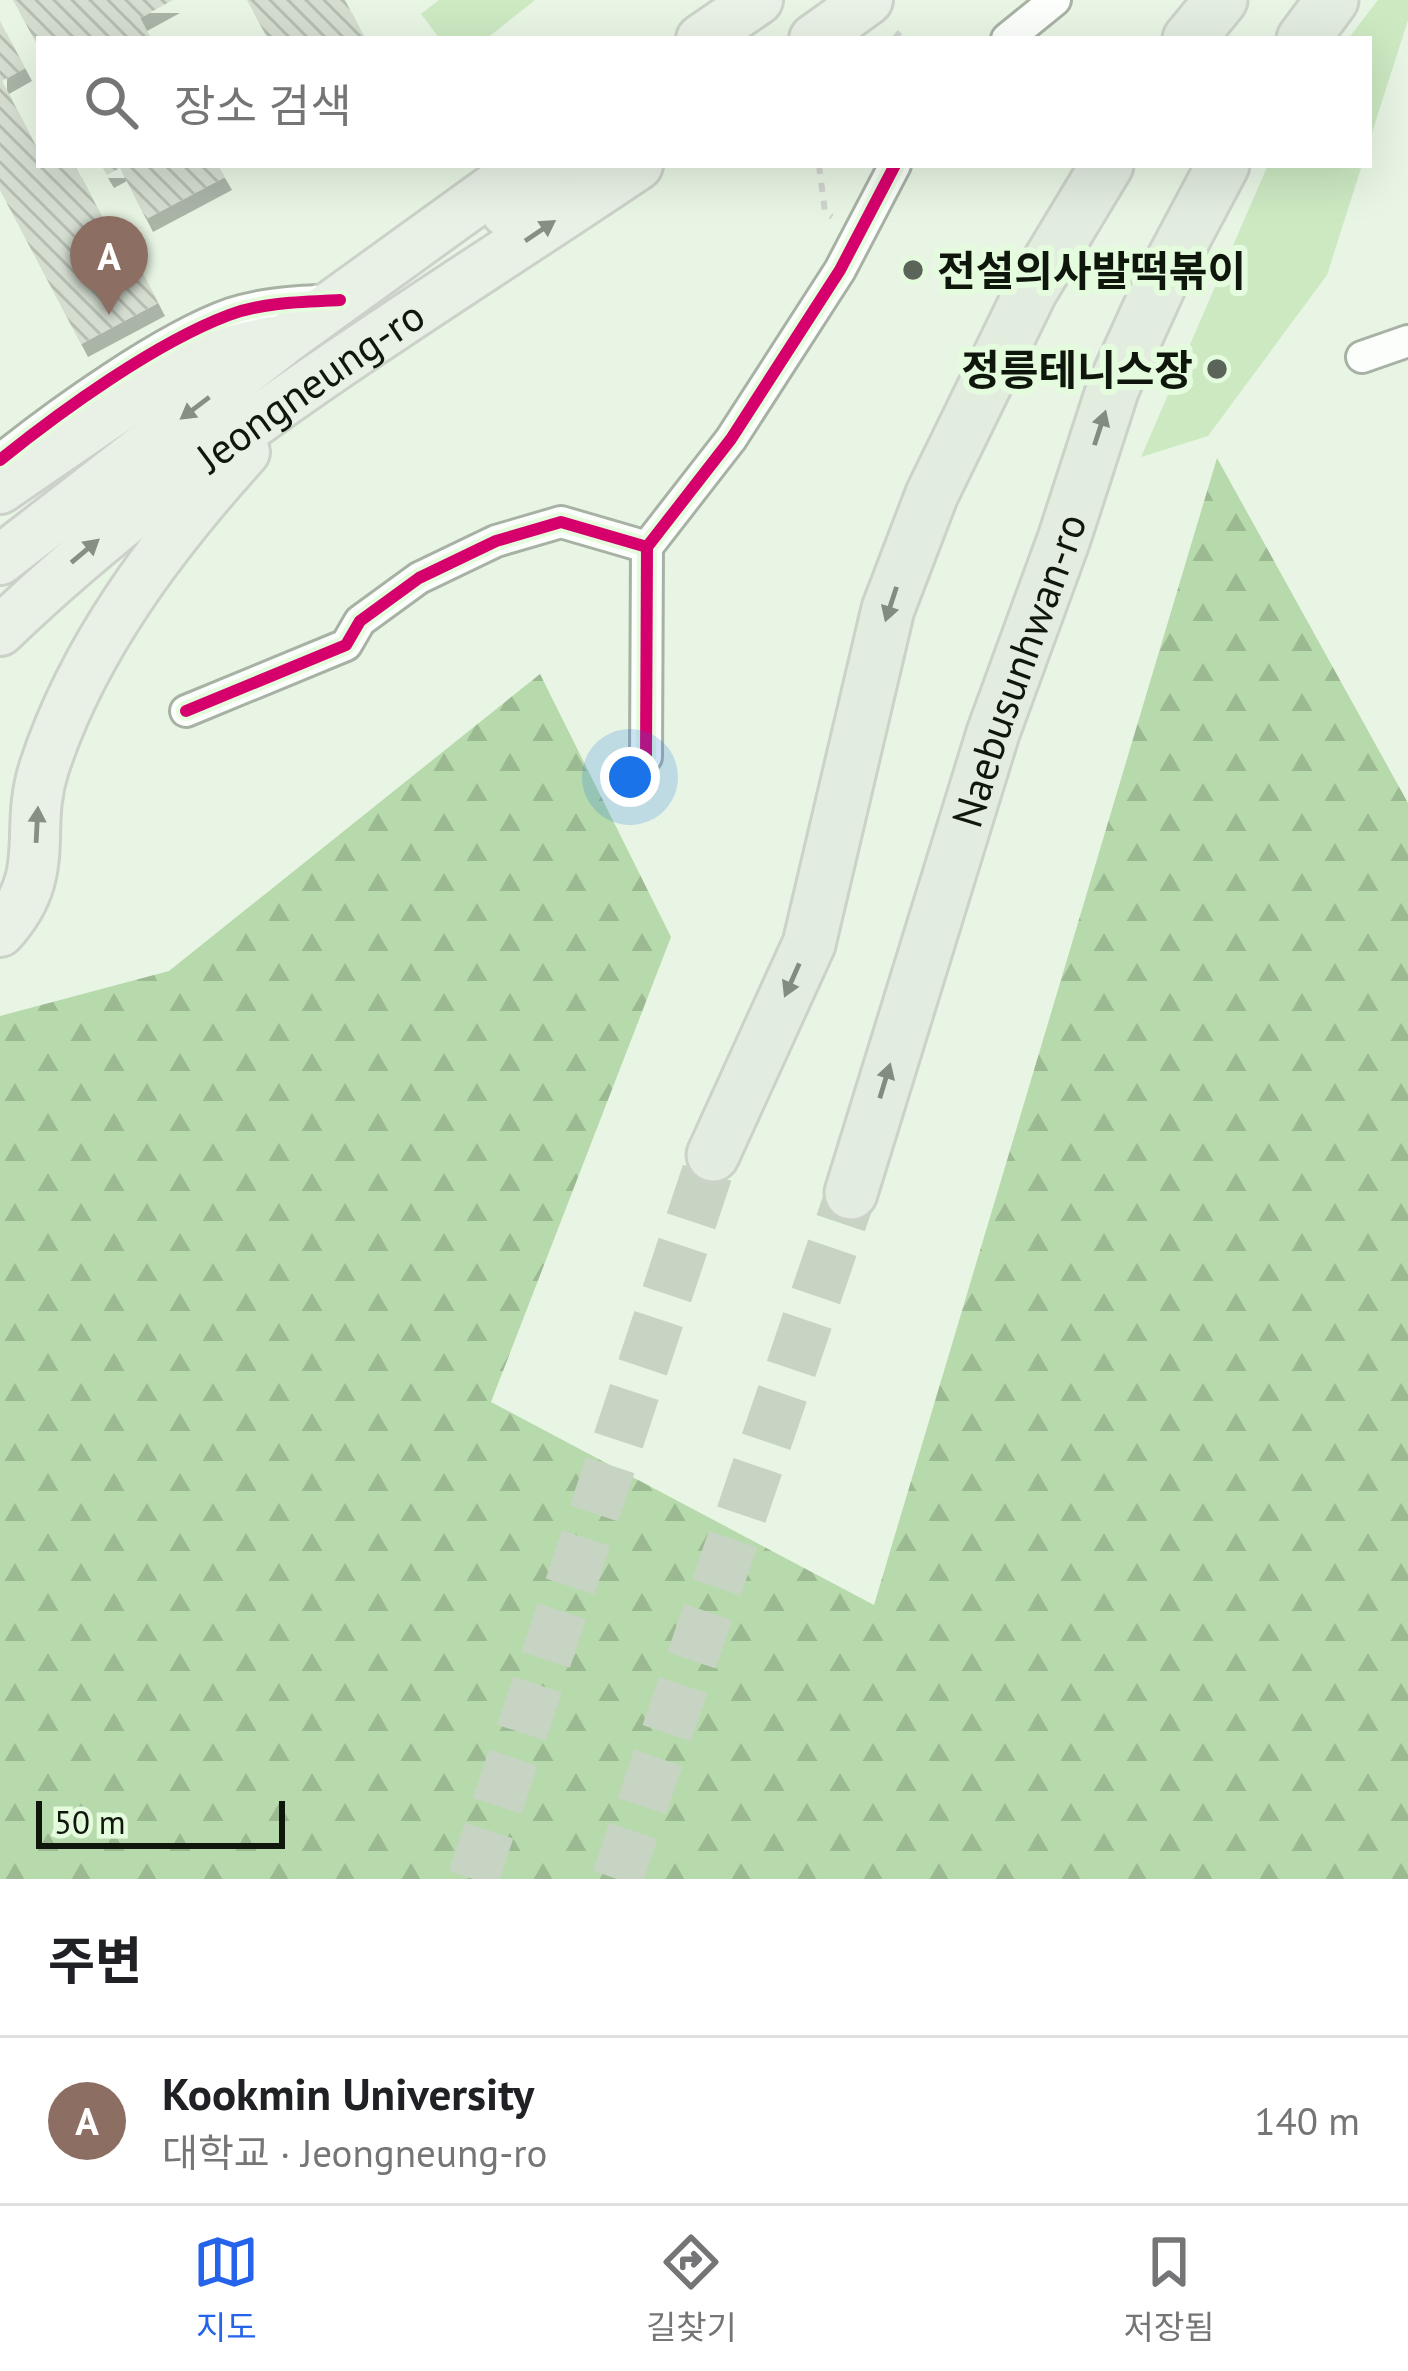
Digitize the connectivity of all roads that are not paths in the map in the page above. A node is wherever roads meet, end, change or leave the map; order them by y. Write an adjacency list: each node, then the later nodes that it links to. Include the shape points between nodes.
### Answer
1 (758, 0): 6 (main road)
2 (868, 0): 7 (main road)
3 (1055, 0): 8 (street)
4 (1221, 0): 9 (highway)
5 (1332, 0): 10 (highway)
6 (704, 36)
7 (818, 36)
8 (1011, 36)
9 (1191, 36)
10 (1306, 36)
11 (522, 168): 18 (main road, Jeongneung-ro)
12 (571, 168): 17 (main road, via 484,227)
13 (634, 168): 17 (main road, Jeongneung-ro, one-way to 13)
14 (893, 168): 25 (street, via 840,270 731,439)
15 (1105, 168): 31 (highway, one-way to 31, via 1031,291 932,494 888,609 809,944)
16 (1221, 168): 32 (highway, Naebusunhwan-ro, one-way to 16, via 992,734 1113,388)
17 (443, 296): 22 (main road, Jeongneung-ro)
18 (340, 300): 19 (main road, Jeongneung-ro); 23 (street, Jeongneung-ro, via 230,315 105,385)
19 (288, 337): 24 (main road, via 188,360); 26 (main road, Jeongneung-ro, one-way to 26)
20 (1408, 341): 21 (street)
21 (1362, 357)
22 (271, 412): 27 (main road, Jeongneung-ro, one-way to 22, via 76,558); 30 (main road, one-way to 22, via 36,868 43,772 80,684 159,556)
23 (0, 460)
24 (0, 489)
25 (647, 547): 28 (street, via 561,522 496,541 419,578 360,621 346,645); 29 (street)
26 (0, 560)
27 (0, 631)
28 (186, 711)
29 (646, 757)
30 (0, 932)
31 (713, 1155)
32 (851, 1193)

